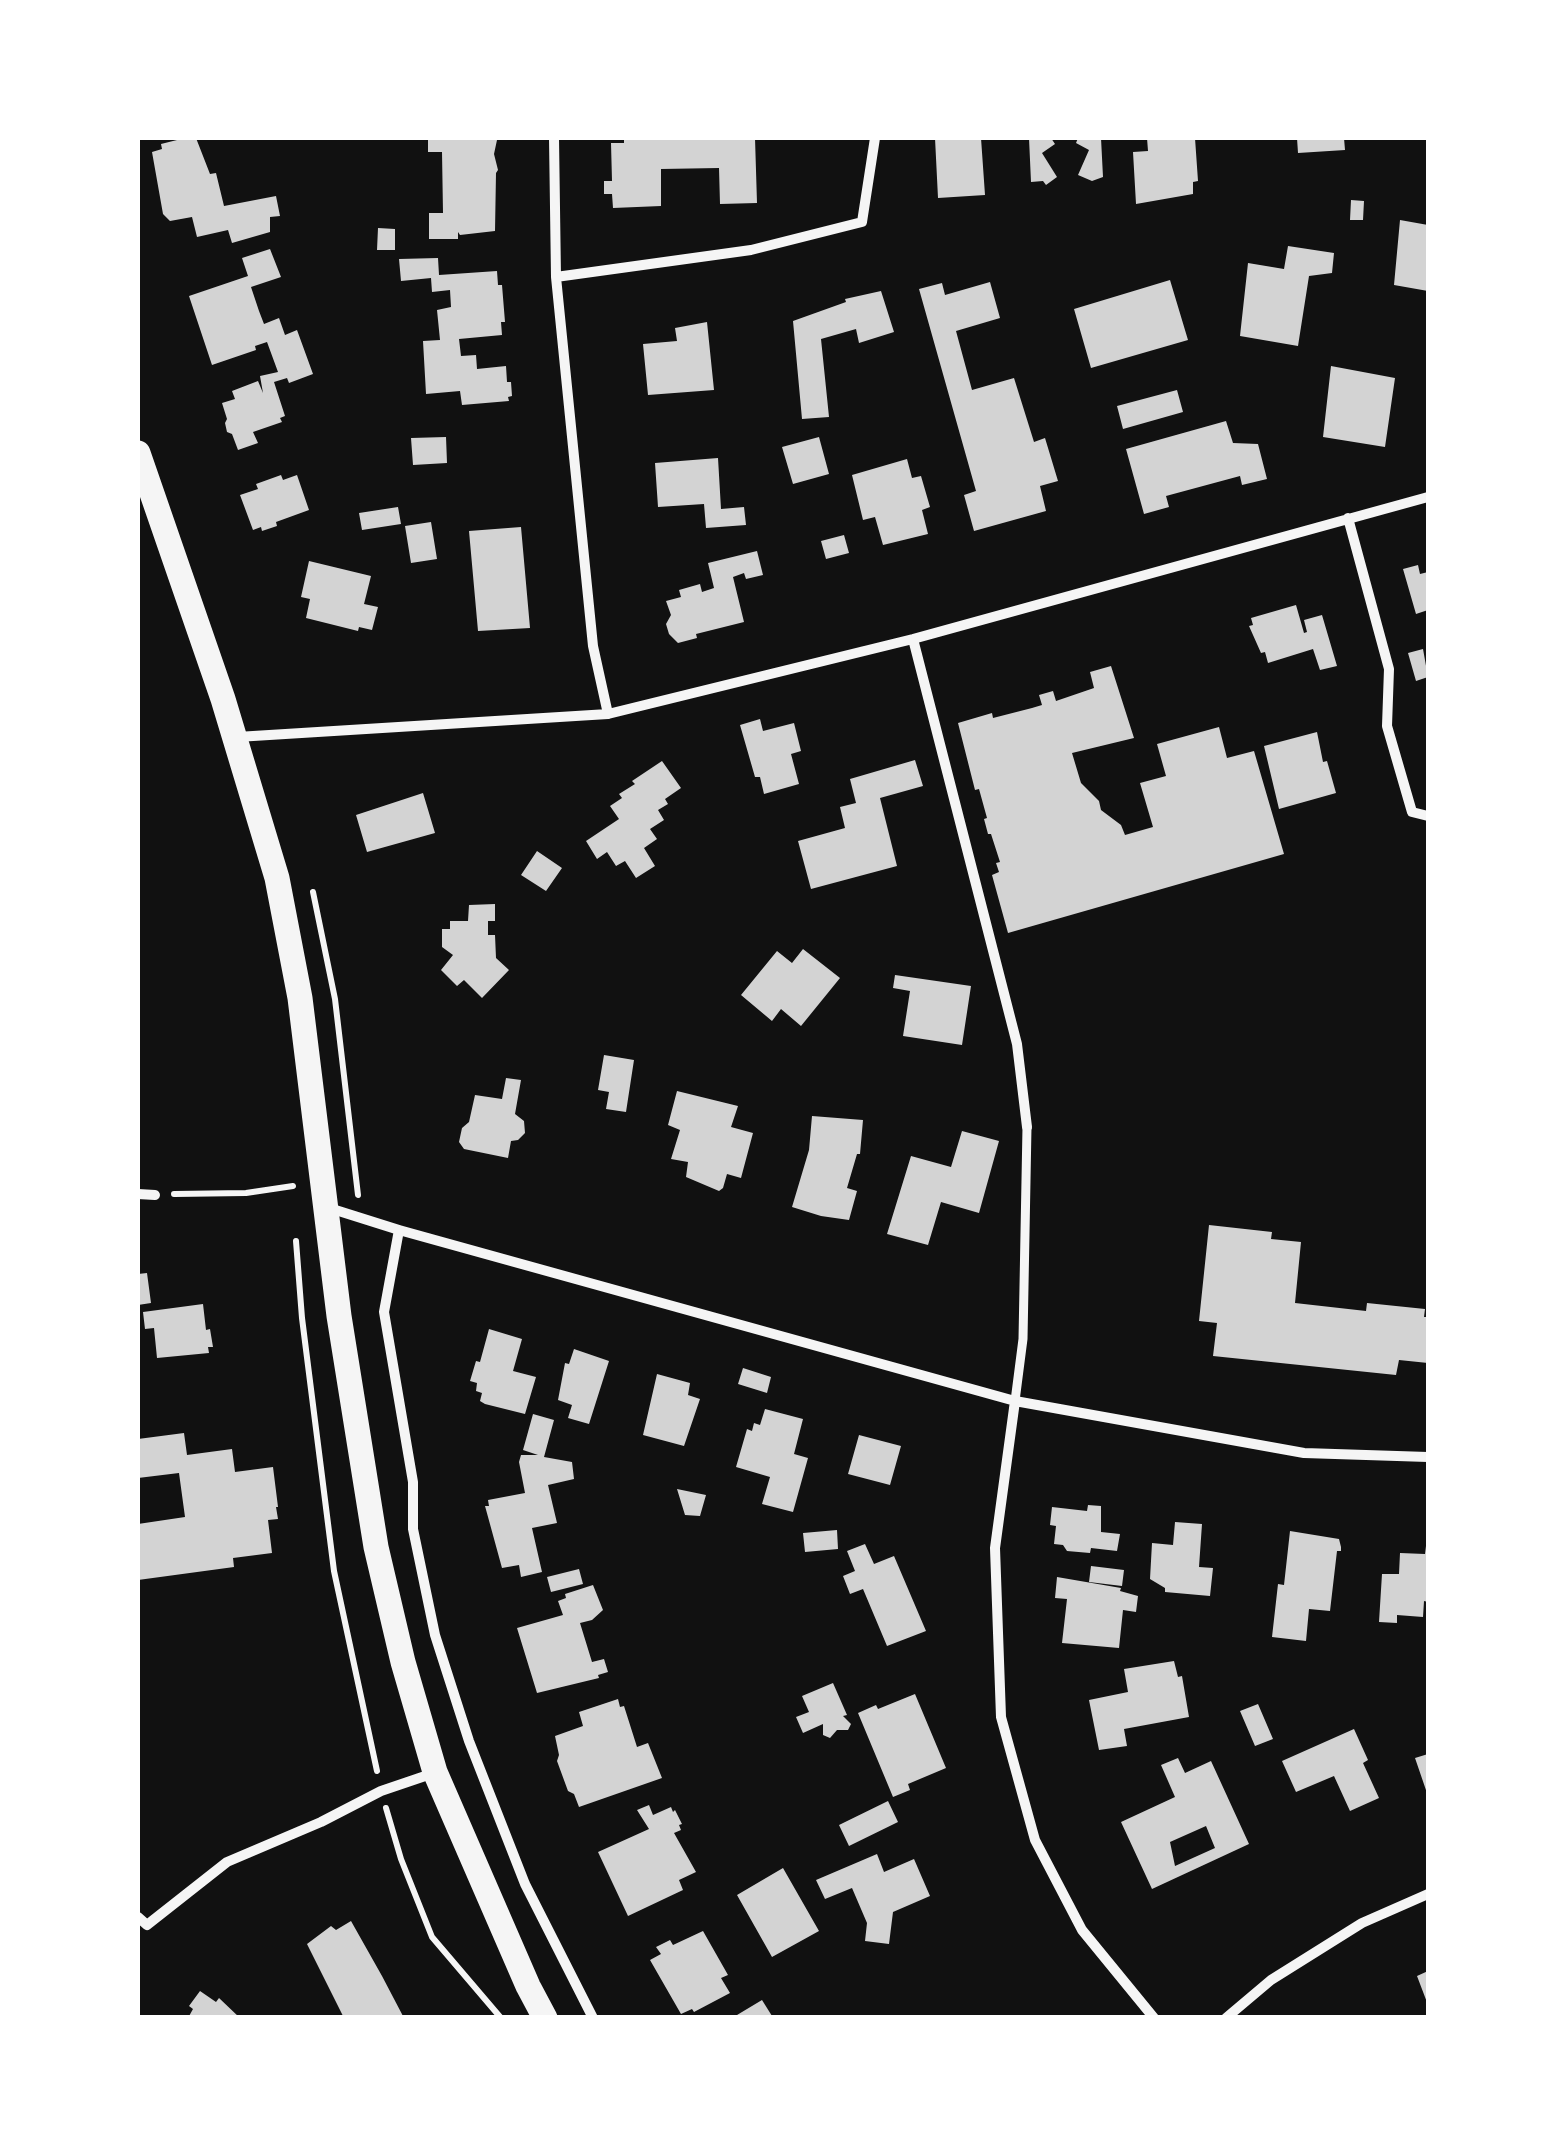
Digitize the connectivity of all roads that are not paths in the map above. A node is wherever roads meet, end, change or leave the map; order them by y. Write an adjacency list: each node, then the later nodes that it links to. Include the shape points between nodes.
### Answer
1 (554, 138): 3 (street)
2 (875, 138): 3 (street, via 862,222 751,250)
3 (556, 277): 8 (street, via 592,646)
4 (138, 452): 9 (main road)
5 (1428, 497): 6 (street)
6 (1348, 518): 7 (street); 10 (street, via 1389,669 1387,726 1412,812)
7 (914, 639): 8 (street); 11 (street, via 1017,1044)
8 (608, 714): 9 (street)
9 (236, 737): 14 (main road, via 276,878 300,998)
10 (1428, 816)
11 (1027, 1127): 16 (street)
12 (138, 1194): 13 (street)
13 (155, 1195)
14 (325, 1206): 15 (street); 18 (main road, via 376,1546)
15 (399, 1230): 16 (street); 22 (street, via 384,1312 414,1482 413,1530 435,1635 525,1884)
16 (1016, 1401): 17 (street, via 1304,1453); 23 (street, via 995,1548 1001,1717 1035,1840 1082,1930)
17 (1428, 1456)
18 (434, 1772): 20 (street, via 227,1862 146,1925); 21 (main road)
19 (1428, 1894): 24 (street, via 1362,1923 1271,1980)
20 (138, 1916)
21 (544, 2018)
22 (593, 2018)
23 (1154, 2018)
24 (1226, 2018)

